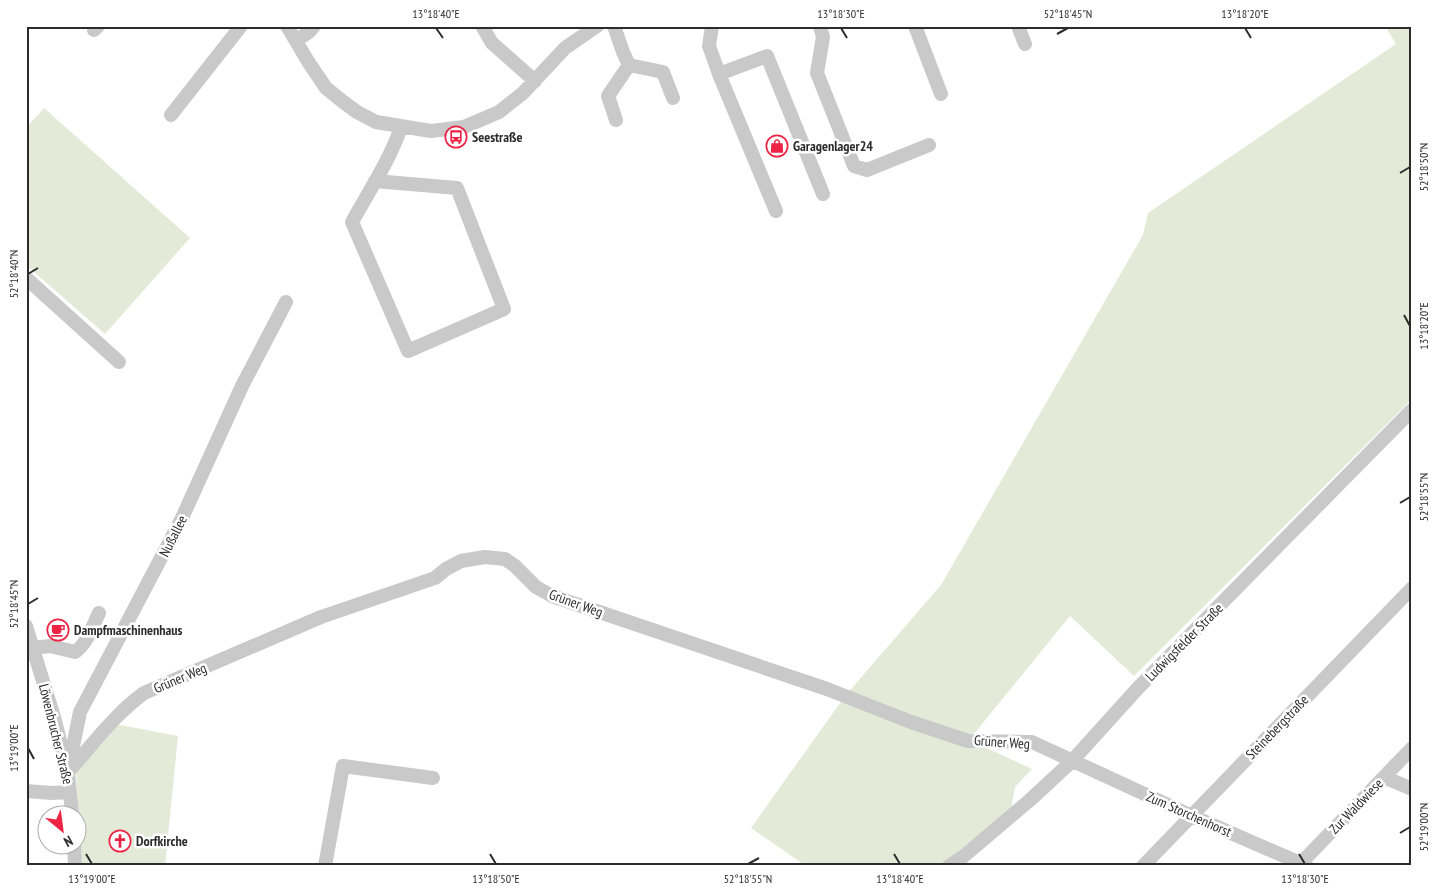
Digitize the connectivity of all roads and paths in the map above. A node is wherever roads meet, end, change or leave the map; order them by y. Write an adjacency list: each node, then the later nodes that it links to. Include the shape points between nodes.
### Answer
1 (241, 26): 18 (street)
2 (287, 26): 11 (street)
3 (314, 26): 11 (street)
4 (482, 26): 15 (street, via 492,43)
5 (597, 26): 15 (street, via 565,48)
6 (614, 26): 13 (street)
7 (712, 26): 14 (street, via 709,46)
8 (820, 26): 21 (street, via 823,37 817,73 854,166 867,170)
9 (915, 26): 16 (street)
10 (1018, 26): 12 (street)
11 (296, 40): 20 (street, via 326,88 376,122)
12 (1025, 44)
13 (630, 65): 17 (street, via 663,72); 19 (street, via 608,96)
14 (719, 74): 23 (street, via 767,56); 24 (street)
15 (535, 81): 20 (street, via 499,112 464,127 431,131)
16 (941, 94)
17 (673, 98)
18 (172, 115)
19 (616, 120)
20 (401, 127): 22 (street)
21 (929, 145)
22 (375, 181): 22 (street, via 352,222 408,351 504,309 457,188)
23 (823, 194)
24 (776, 211)
25 (26, 278): 27 (street)
26 (286, 302): 35 (street, Nußallee, via 242,386 182,518 80,712)
27 (119, 362)
28 (1412, 410): 34 (street, Ludwigsfelder Straße, via 1144,682)
29 (1412, 588): 42 (street, Steinebergstraße)
30 (99, 613): 32 (street, via 79,650 75,652 50,646)
31 (26, 626): 32 (street, Löwenbrucher Straße)
32 (33, 648): 35 (street, Löwenbrucher Straße)
33 (1412, 748): 36 (street, Zur Waldwiese)
34 (1072, 761): 35 (street, Grüner Weg, via 1032,742 968,741 911,722 827,689 552,596 536,587 505,559 485,557 462,561 435,578 321,617 144,694 112,721); 42 (street, Zum Storchenhorst); 45 (street, Ludwigsfelder Straße)
35 (68, 772): 40 (street, Löwenbrucher Straße)
36 (1384, 777): 38 (street); 43 (street, Zur Waldwiese)
37 (433, 778): 44 (street, via 343,766)
38 (1412, 789)
39 (26, 791): 40 (street)
40 (70, 792): 41 (street, Löwenbrucher Straße)
41 (71, 804)
42 (1192, 816): 43 (street, Zum Storchenhorst); 46 (street, Steinebergstraße)
43 (1304, 864)
44 (325, 866)
45 (949, 866)
46 (1144, 866)

